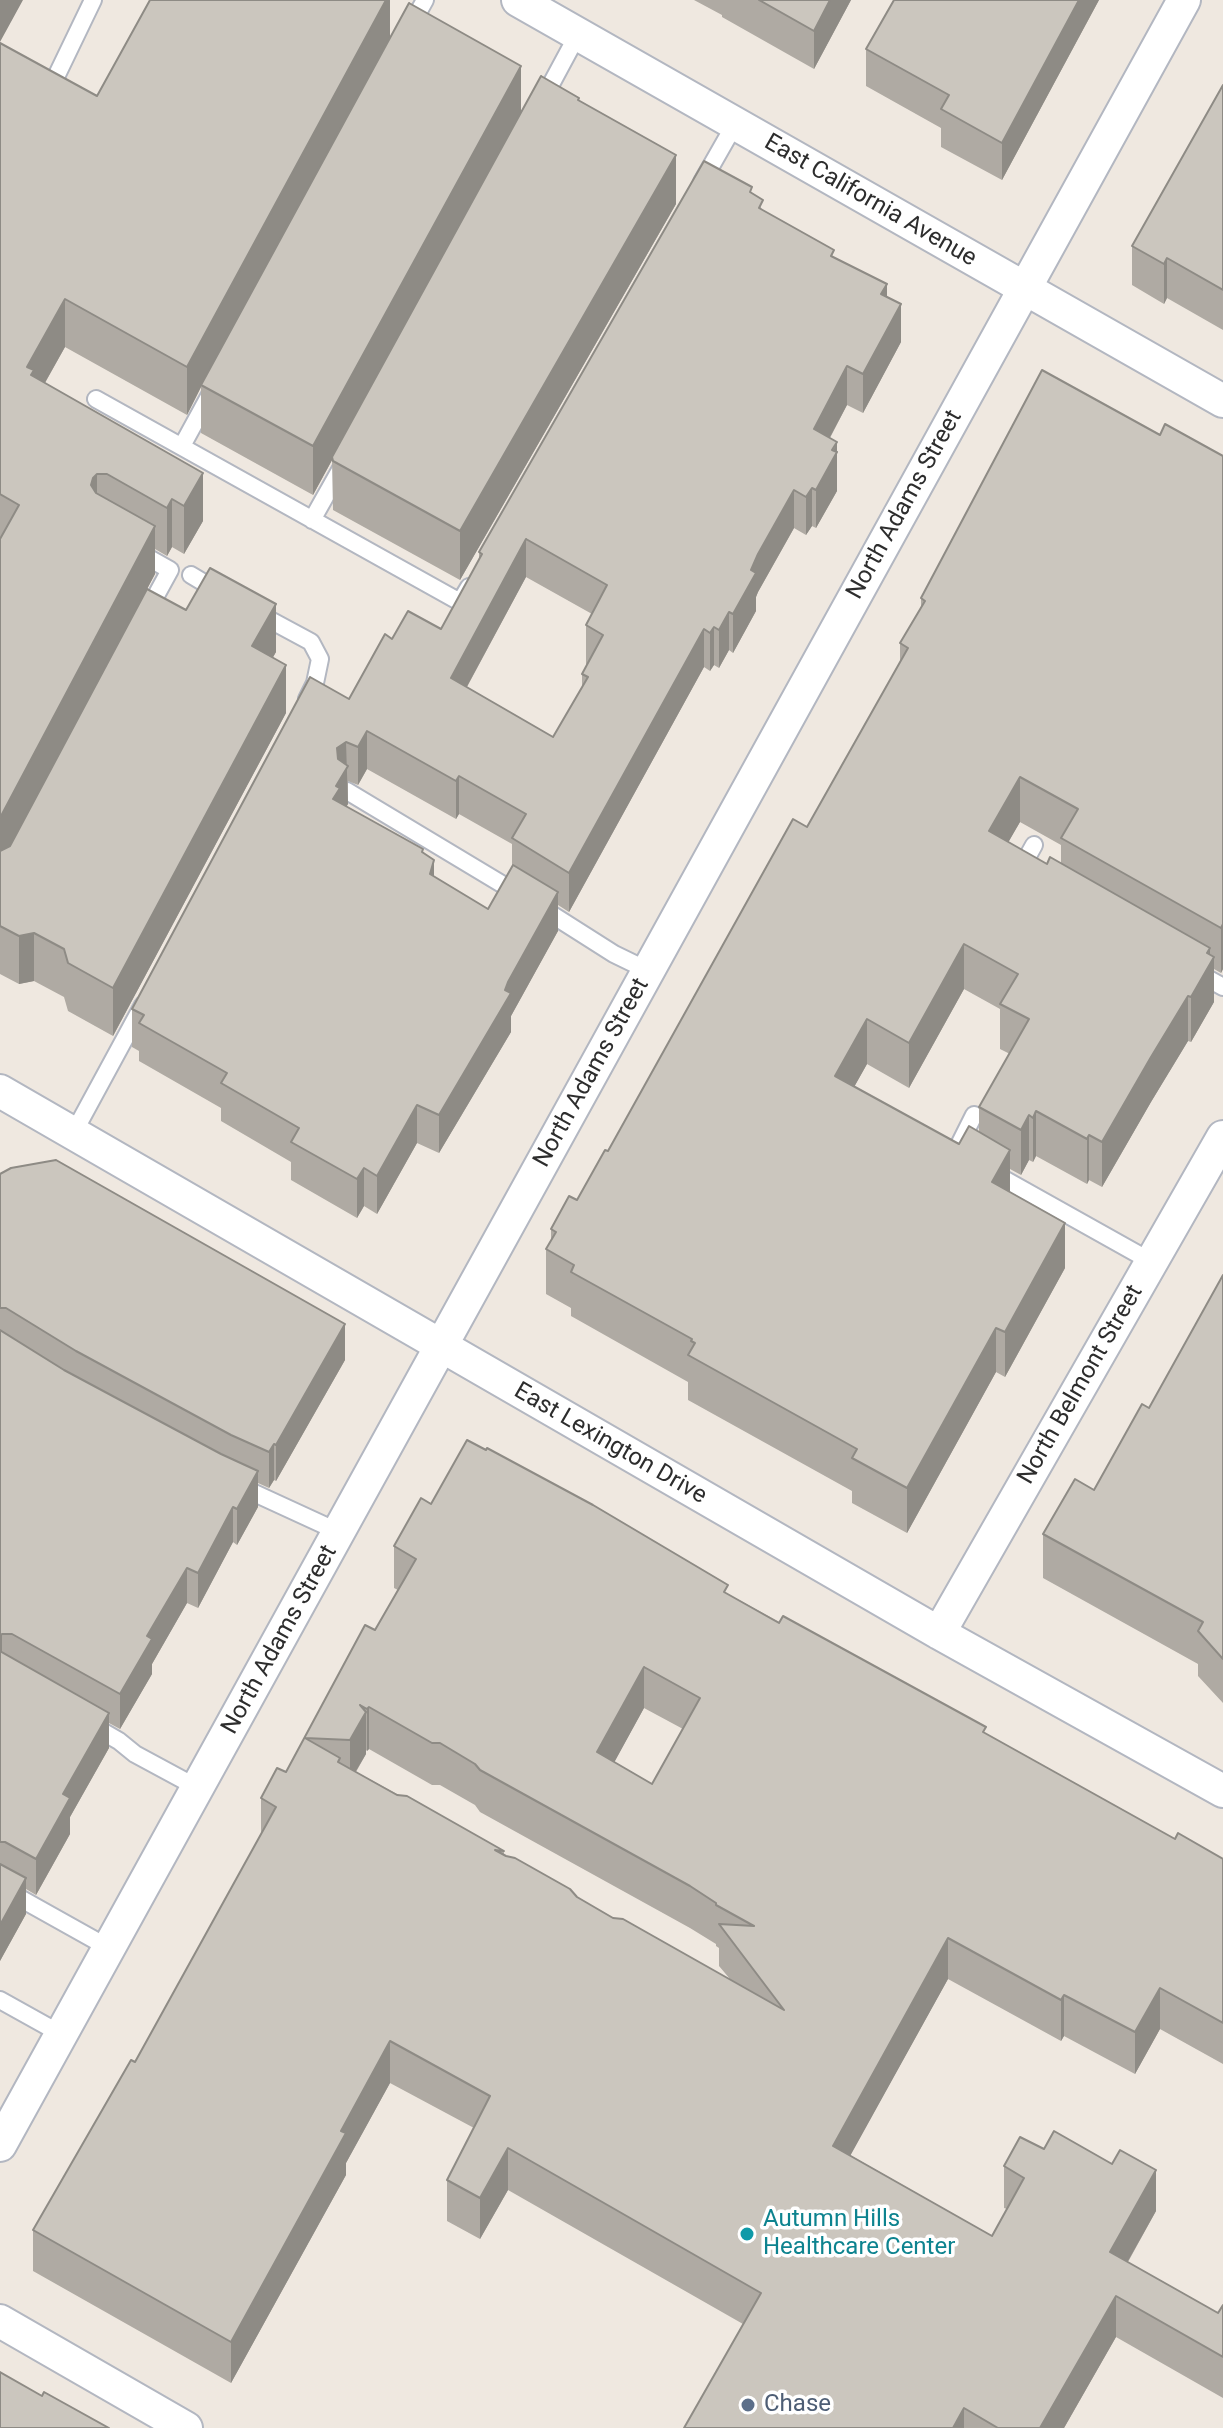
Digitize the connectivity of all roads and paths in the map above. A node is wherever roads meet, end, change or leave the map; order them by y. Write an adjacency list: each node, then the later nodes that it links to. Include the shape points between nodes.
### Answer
1 (93, 0): 7 (lane)
2 (425, 0): 6 (lane)
3 (518, 0): 5 (street, East California Avenue)
4 (1184, 0): 11 (street, North Adams Street)
5 (578, 34): 8 (lane); 9 (street, East California Avenue)
6 (400, 45)
7 (54, 81)
8 (532, 119)
9 (735, 124): 10 (lane); 11 (street, East California Avenue)
10 (695, 196)
11 (1024, 288): 14 (street, East California Avenue); 27 (street, North Adams Street)
12 (220, 377): 15 (lane)
13 (96, 399): 15 (lane)
14 (1223, 401)
15 (182, 446): 17 (lane)
16 (348, 456): 17 (lane)
17 (312, 520): 20 (lane, via 460,602)
18 (129, 547): 21 (lane, via 170,570)
19 (191, 575): 22 (lane, via 311,642 320,659 315,683)
20 (476, 575)
21 (140, 625)
22 (300, 710)
23 (347, 791): 27 (lane)
24 (1034, 845): 25 (lane, via 1019,872)
25 (1032, 880)
26 (1182, 964): 29 (lane)
27 (649, 971): 35 (street, North Adams Street)
28 (154, 984): 32 (lane)
29 (1223, 987)
30 (2, 1094): 32 (street, East Lexington Drive)
31 (974, 1115): 34 (lane, via 955,1151)
32 (73, 1134): 35 (street, East Lexington Drive)
33 (1223, 1137): 34 (street, North Belmont Street)
34 (1152, 1262): 38 (street, North Belmont Street)
35 (441, 1348): 37 (street, North Adams Street); 38 (street, East Lexington Drive)
36 (226, 1480): 37 (lane)
37 (339, 1532): 40 (street, North Adams Street)
38 (939, 1633): 41 (street, East Lexington Drive)
39 (77, 1718): 40 (lane)
40 (198, 1788): 43 (street, North Adams Street)
41 (1223, 1791)
42 (0, 1887): 43 (lane)
43 (109, 1948): 45 (street, North Adams Street)
44 (0, 2000): 45 (lane)
45 (61, 2034): 46 (street, North Adams Street)
46 (0, 2145)
47 (0, 2321): 48 (street)
48 (186, 2428)

